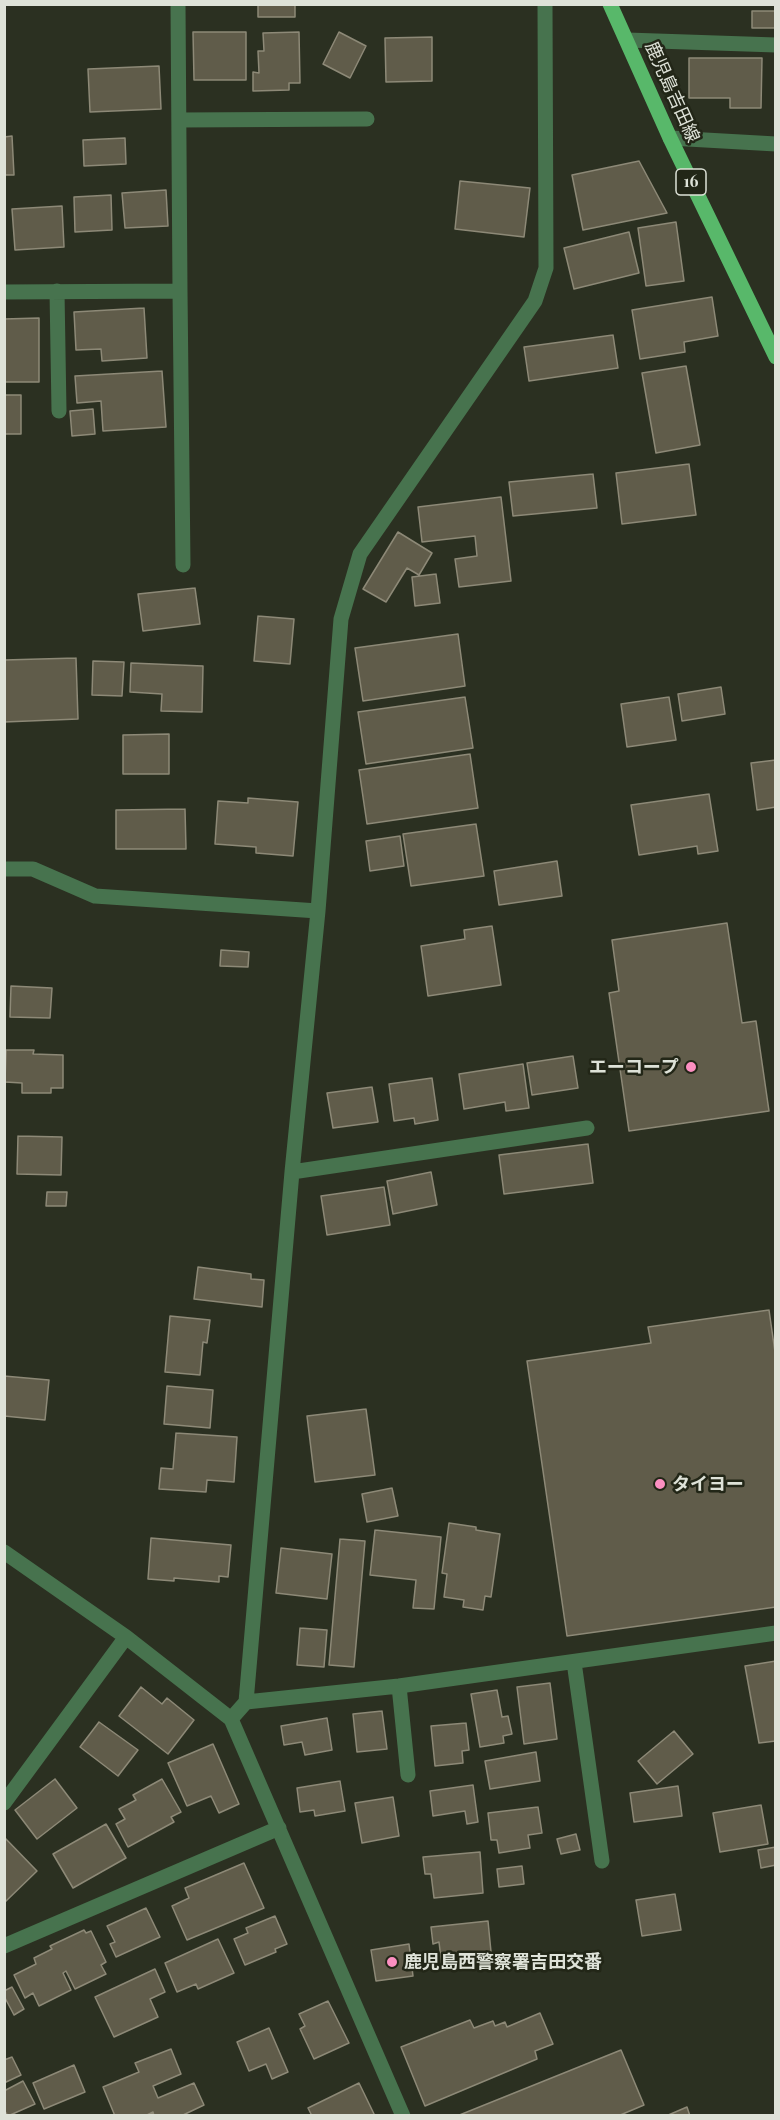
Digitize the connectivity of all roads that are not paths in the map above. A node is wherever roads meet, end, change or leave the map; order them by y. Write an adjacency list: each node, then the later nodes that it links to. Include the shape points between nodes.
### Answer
1 (178, 4): 7 (street)
2 (545, 4): 17 (street, via 546,268 535,301 360,554 341,619)
3 (610, 4): 4 (main road, 鹿児島吉田線 / 16)
4 (627, 40): 5 (street); 8 (main road, 鹿児島吉田線 / 16)
5 (776, 45)
6 (367, 119): 7 (street)
7 (179, 120): 12 (street)
8 (670, 138): 9 (street); 13 (main road, 鹿児島吉田線 / 16)
9 (776, 144)
10 (4, 291): 11 (street)
11 (57, 291): 12 (street); 14 (street)
12 (180, 291): 15 (street)
13 (776, 357)
14 (59, 411)
15 (183, 565)
16 (4, 869): 17 (street, via 33,869 95,896)
17 (318, 911): 19 (street)
18 (587, 1128): 19 (street)
19 (292, 1172): 25 (street)
20 (4, 1552): 22 (street)
21 (776, 1633): 23 (street)
22 (126, 1637): 26 (street); 28 (street)
23 (574, 1662): 24 (street); 30 (street)
24 (399, 1686): 25 (street); 27 (street)
25 (246, 1702): 26 (street)
26 (231, 1719): 29 (street)
27 (408, 1775)
28 (4, 1803)
29 (279, 1828): 31 (street); 32 (street)
30 (602, 1861)
31 (4, 1946)
32 (403, 2115)

